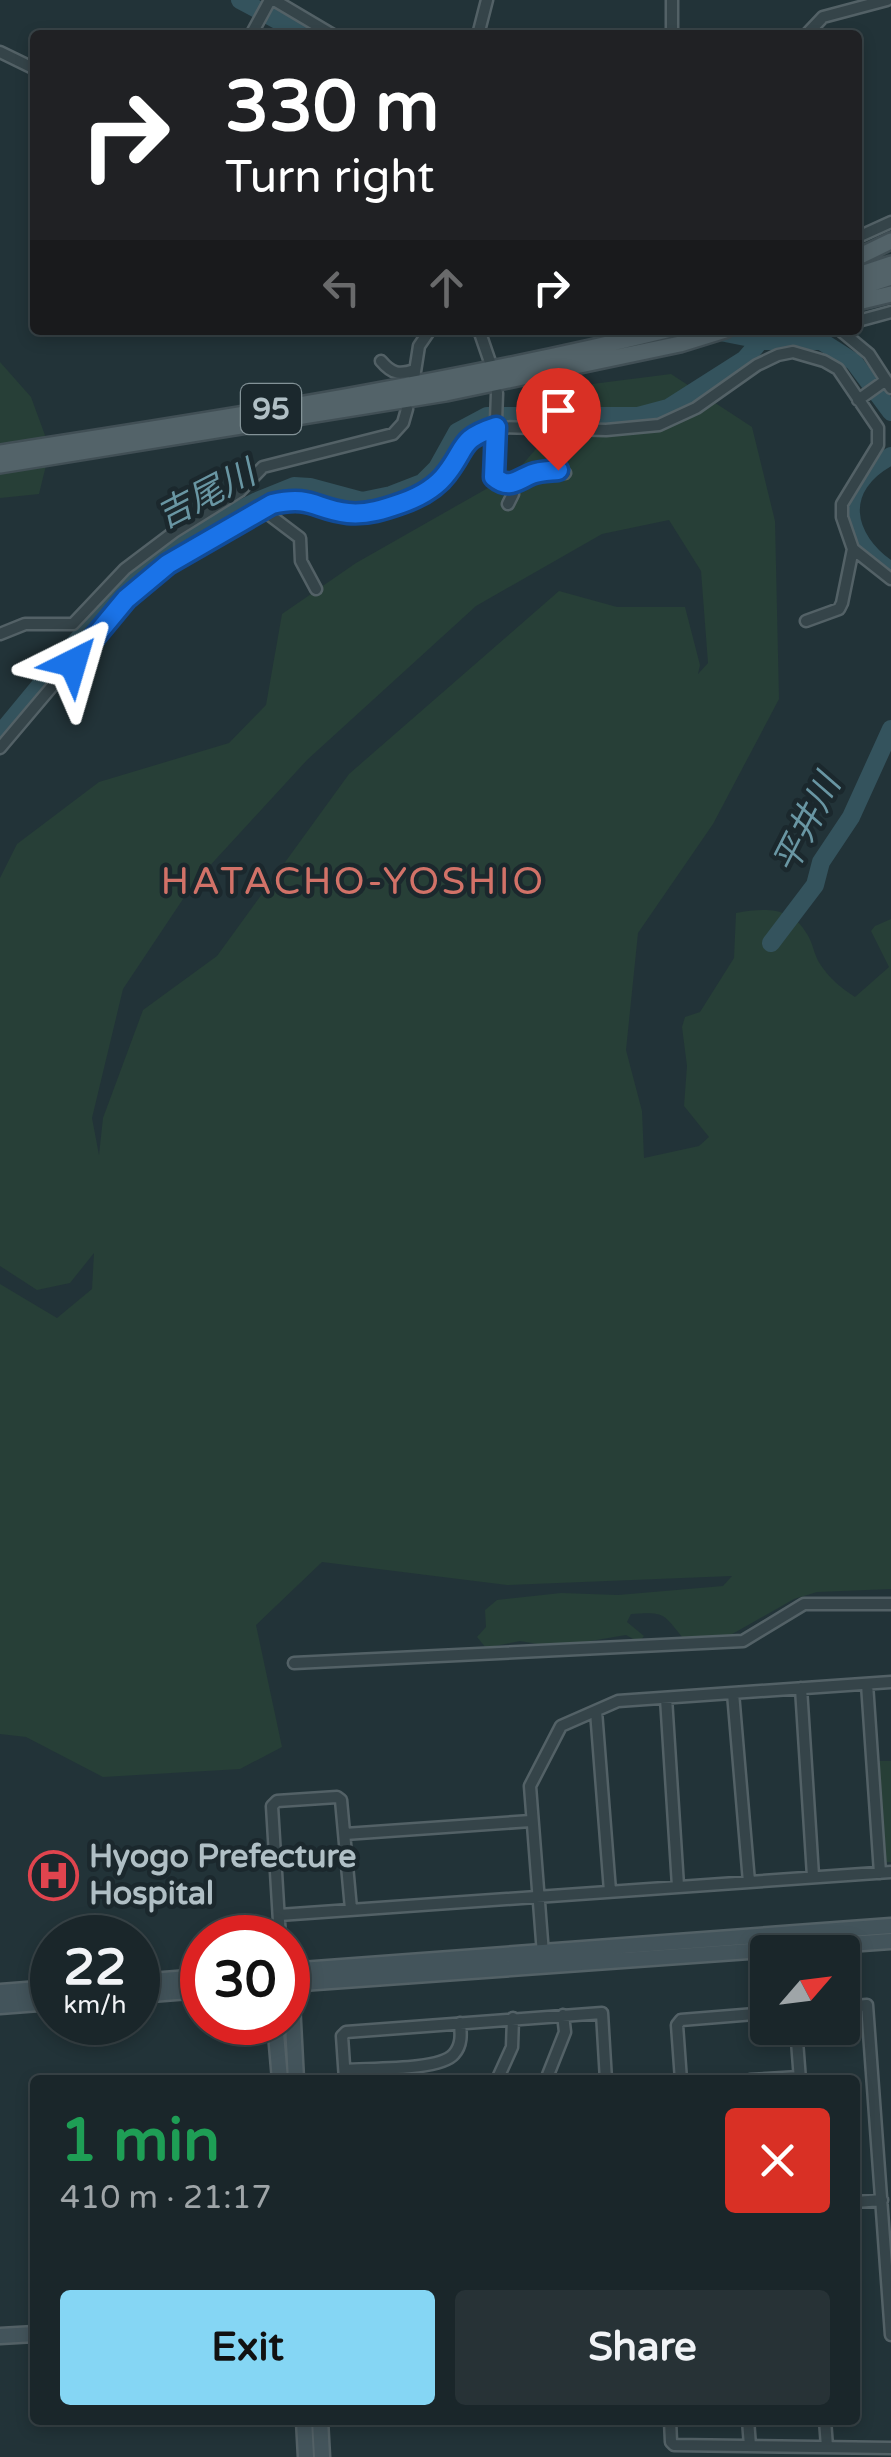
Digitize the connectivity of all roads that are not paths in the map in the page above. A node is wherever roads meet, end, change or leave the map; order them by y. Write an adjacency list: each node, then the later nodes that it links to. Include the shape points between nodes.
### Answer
1 (487, 0): 7 (street)
2 (672, 0): 8 (street)
3 (886, 0): 9 (street, via 822,17)
4 (271, 1): 5 (street); 6 (street)
5 (254, 30)
6 (324, 30)
7 (479, 30)
8 (672, 30)
9 (810, 30)
10 (0, 52): 11 (street)
11 (30, 67)
12 (891, 222): 13 (street)
13 (862, 234)
14 (891, 241): 15 (main road)
15 (862, 255)
16 (891, 264): 17 (main road)
17 (862, 274)
18 (891, 276): 19 (main road)
19 (862, 287)
20 (891, 294): 21 (main road)
21 (862, 301)
22 (891, 312): 23 (street)
23 (862, 321)
24 (427, 335): 29 (street, via 414,374 390,372)
25 (481, 335): 30 (street)
26 (647, 335): 36 (main road, 95, via 370,394)
27 (709, 335): 37 (main road, 95, via 446,393)
28 (847, 335): 31 (street)
29 (381, 360)
30 (490, 362)
31 (887, 383): 33 (street)
32 (497, 393): 35 (street)
33 (859, 399): 35 (street, via 838,369 793,352 756,365 696,408 659,425); 42 (street, via 878,428 878,445 842,504)
34 (407, 409): 46 (street, via 393,434 263,467 240,491 125,568)
35 (497, 425): 39 (street, via 494,477); 41 (street, via 473,436 439,482 403,502 370,513 301,500)
36 (0, 453)
37 (0, 466)
38 (565, 473): 39 (street, via 536,472)
39 (511, 484): 40 (street)
40 (508, 504)
41 (263, 510): 44 (street, via 300,538 301,562); 48 (street, via 168,564)
42 (853, 549): 43 (street); 45 (street, via 839,609)
43 (891, 579)
44 (316, 588)
45 (806, 621)
46 (74, 627): 47 (street, via 26,624); 48 (street)
47 (0, 634)
48 (88, 642): 49 (street)
49 (0, 748)
50 (891, 1604): 51 (street, via 804,1604 743,1641)
51 (294, 1663)
52 (891, 1682): 53 (street)
53 (868, 1684): 54 (street); 60 (street)
54 (801, 1688): 55 (street); 61 (street)
55 (732, 1694): 56 (street); 62 (street)
56 (666, 1698): 57 (street, via 618,1701); 63 (street)
57 (596, 1711): 58 (street, via 556,1731 530,1786); 64 (street)
58 (531, 1820): 59 (street); 65 (street)
59 (344, 1834): 66 (street); 67 (street, via 337,1797 272,1806)
60 (886, 1872): 61 (street)
61 (813, 1876): 62 (street)
62 (749, 1882): 63 (street)
63 (678, 1886): 64 (street)
64 (610, 1892): 65 (street)
65 (537, 1895): 66 (street); 72 (street)
66 (351, 1909): 67 (street)
67 (279, 1915)
68 (891, 1926): 72 (street)
69 (891, 1942): 70 (street)
70 (860, 1944)
71 (750, 1952): 74 (street)
72 (543, 1954): 73 (street)
73 (310, 1977)
74 (310, 1978)
75 (30, 1990): 76 (street)
76 (0, 1992)
77 (30, 2004): 78 (street)
78 (0, 2006)
79 (860, 2006): 95 (street, via 867,2005)
80 (750, 2014): 93 (street, via 681,2020)
81 (563, 2015): 82 (street); 91 (street, via 565,2032); 92 (street, via 602,2013)
82 (513, 2018): 83 (street); 90 (street, via 512,2047)
83 (460, 2023): 89 (street, via 455,2053 438,2063); 89 (street, via 346,2032)
84 (277, 2045): 87 (street)
85 (293, 2045): 88 (street)
86 (797, 2045): 94 (street)
87 (280, 2075)
88 (296, 2075)
89 (345, 2075)
90 (498, 2075)
91 (548, 2075)
92 (606, 2075)
93 (682, 2075)
94 (800, 2075)
95 (882, 2200): 96 (street); 98 (street)
96 (860, 2202)
97 (30, 2334): 99 (street)
98 (891, 2335)
99 (0, 2336)
100 (304, 2425): 108 (street)
101 (320, 2425): 109 (street)
102 (670, 2425): 105 (street, via 674,2445)
103 (748, 2425): 105 (street)
104 (825, 2425): 106 (street)
105 (750, 2446): 106 (street)
106 (827, 2447): 107 (street)
107 (891, 2448)
108 (306, 2457)
109 (322, 2457)

